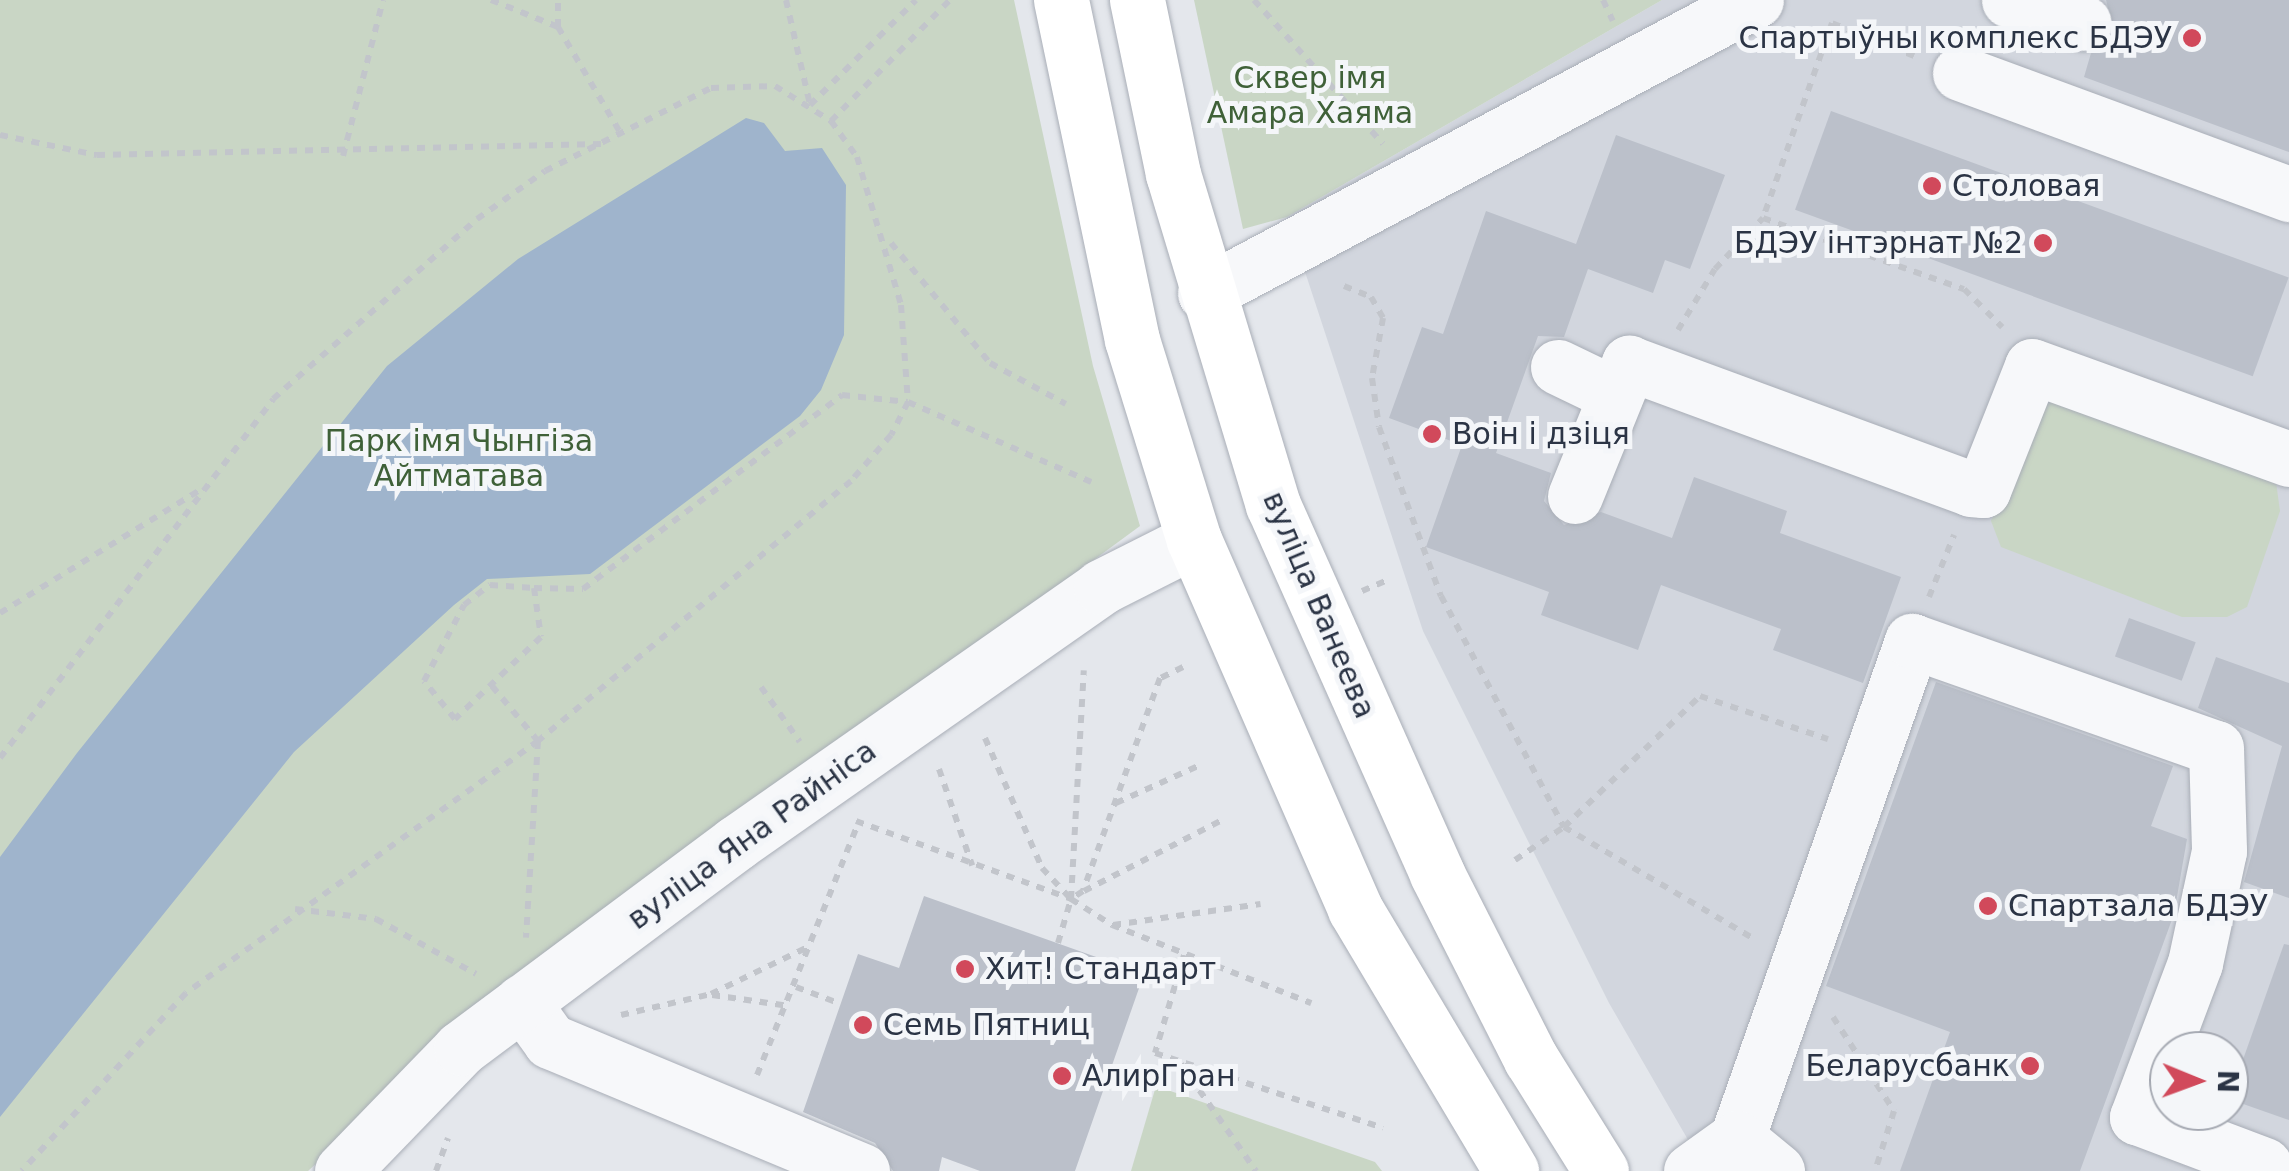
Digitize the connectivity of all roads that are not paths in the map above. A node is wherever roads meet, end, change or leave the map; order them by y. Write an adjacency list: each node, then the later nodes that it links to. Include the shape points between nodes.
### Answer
1 (1061, 0): 8 (main road)
2 (1138, 0): 9 (main road, вуліца Ванеева)
3 (1756, 0): 9 (street)
4 (2009, 0): 5 (street)
5 (2084, 22)
6 (1960, 72): 7 (street)
7 (2289, 194)
8 (1102, 202): 9 (main road, via 1151,287); 15 (main road)
9 (1205, 293): 14 (main road, вуліца Ванеева)
10 (1558, 367): 11 (street)
11 (1616, 395): 12 (street, via 1629,364 1983,490 2032,366); 13 (street)
12 (2289, 459)
13 (1576, 496)
14 (1273, 505): 15 (main road); 22 (main road, вуліца Ванеева, via 1436,874 1531,1060)
15 (1194, 540): 16 (street, вуліца Яна Райніса, via 1101,587); 21 (main road, via 1355,909)
16 (522, 1002): 19 (street, вуліца Яна Райніса, via 461,1048); 20 (street, via 550,1040)
17 (1757, 1154): 18 (street, via 1800,966 1912,642 2216,748 2219,852 2199,945 2137,1117); 23 (street)
18 (2264, 1165)
19 (342, 1171)
20 (862, 1171)
21 (1511, 1171)
22 (1601, 1171)
23 (1692, 1171)

